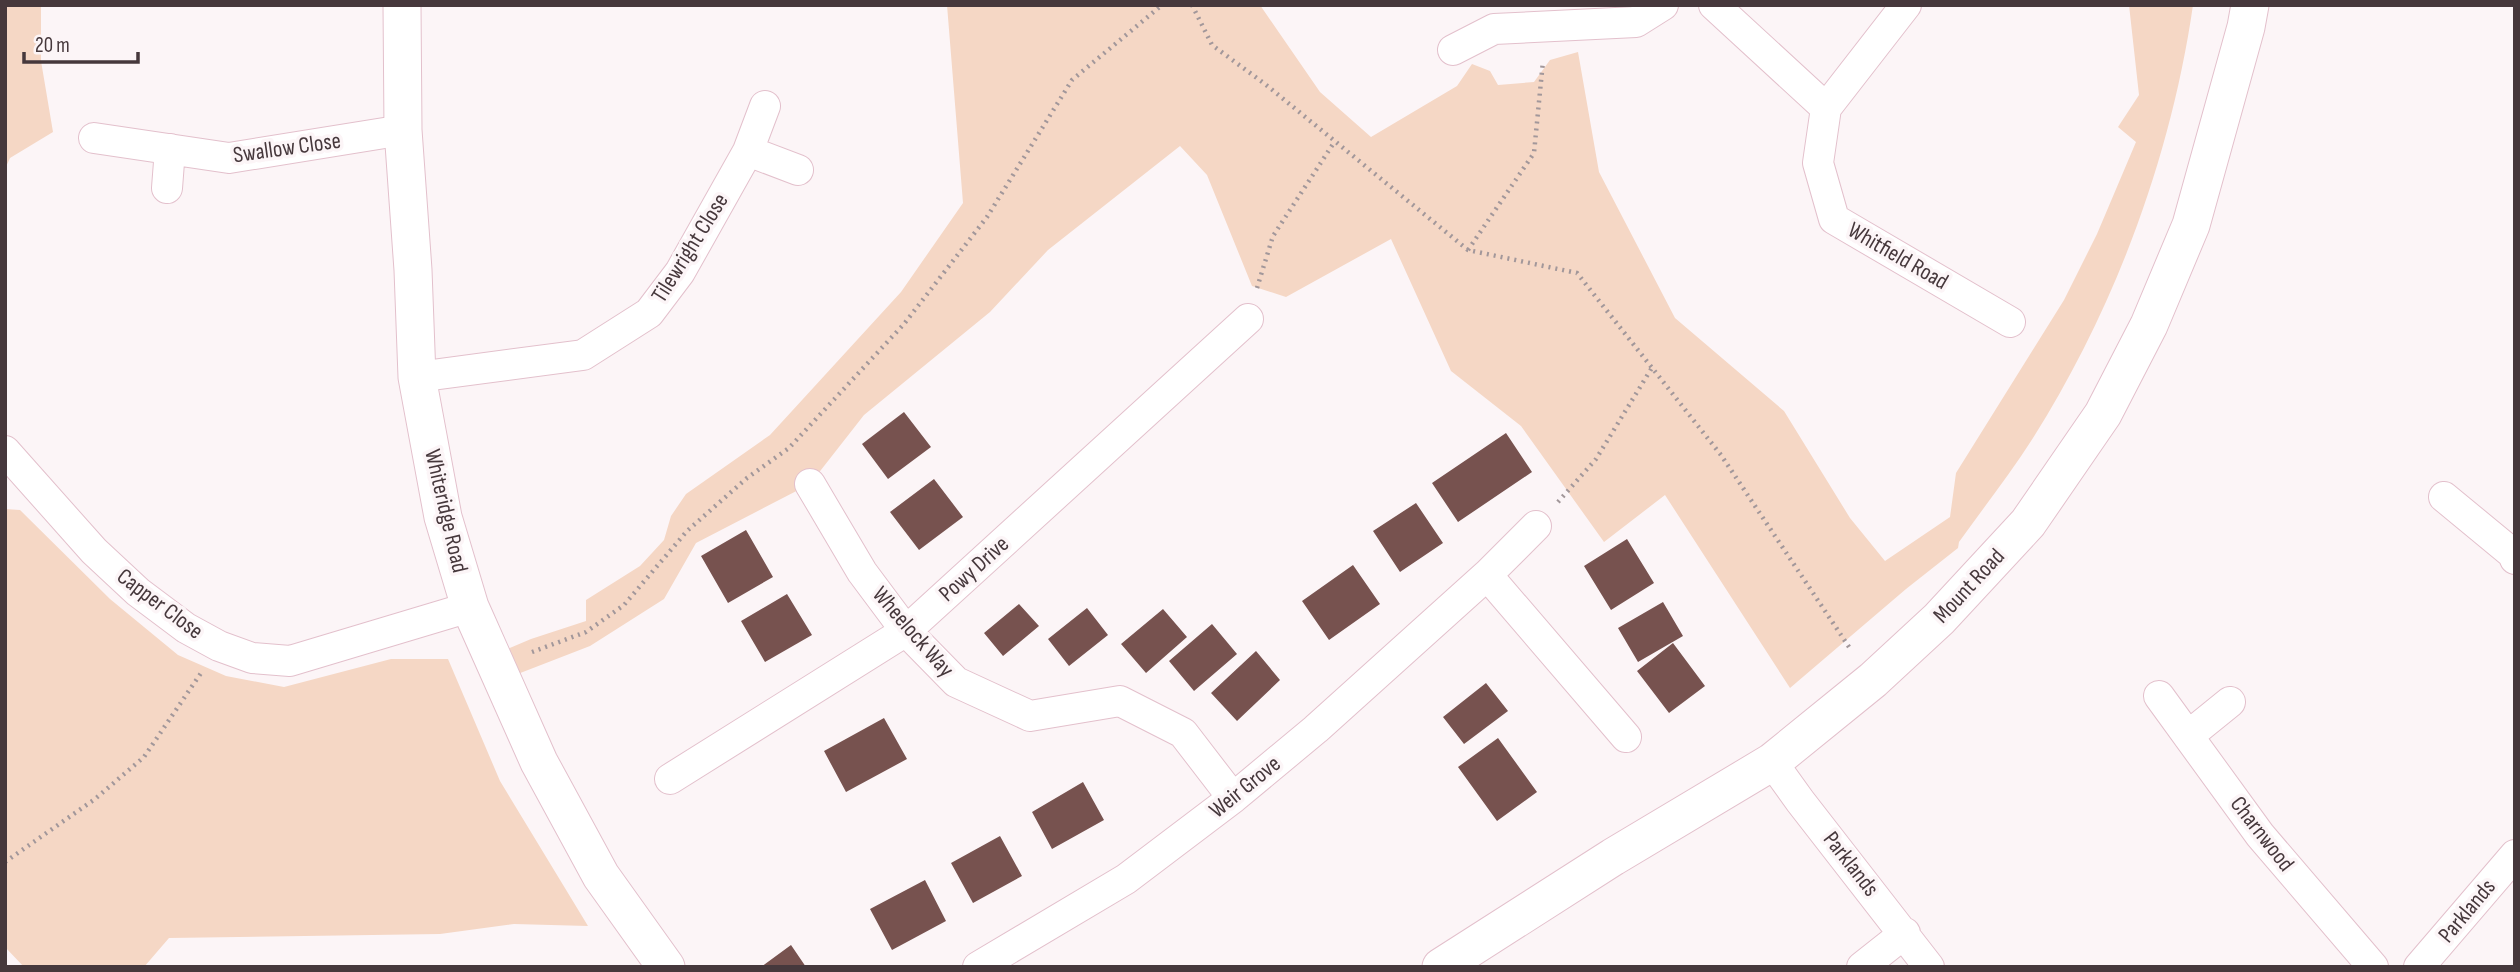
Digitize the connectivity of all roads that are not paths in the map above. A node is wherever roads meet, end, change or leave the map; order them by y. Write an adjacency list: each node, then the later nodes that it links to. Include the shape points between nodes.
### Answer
1 (402, 5): 9 (street, Whiteridge Road)
2 (1664, 5): 6 (street, via 1636,22 1494,29)
3 (1714, 5): 8 (street)
4 (1906, 5): 8 (street)
5 (2250, 5): 30 (street, Mount Road, via 2191,225 2149,325 2103,414 2028,523 1939,619)
6 (1453, 50)
7 (765, 106): 12 (street, Tilewright Close)
8 (1826, 108): 16 (street, Whitfield Road, via 1818,163 1834,219)
9 (403, 130): 11 (street, Swallow Close, via 229,158); 17 (street, Whiteridge Road)
10 (94, 138): 11 (street, Swallow Close)
11 (170, 149): 14 (street)
12 (748, 151): 13 (street); 17 (street, Tilewright Close, via 680,272 649,313 583,355)
13 (797, 170)
14 (167, 188)
15 (1248, 319): 25 (street, Powy Drive)
16 (2010, 322)
17 (417, 377): 24 (street, Whiteridge Road, via 443,517)
18 (8, 459): 24 (street, Capper Close, via 138,592 186,628 252,658 290,661)
19 (810, 484): 25 (street, Wheelock Way, via 862,572)
20 (2444, 497): 22 (street)
21 (1536, 526): 23 (street, Weir Grove)
22 (2515, 559)
23 (1487, 575): 29 (street); 32 (street, Weir Grove)
24 (470, 607): 35 (street, Whiteridge Road, via 539,762 601,876)
25 (906, 631): 31 (street, Powy Drive); 32 (street, Wheelock Way, via 956,682 1030,716 1120,701 1183,733)
26 (2159, 696): 28 (street, Charnwood)
27 (2230, 702): 28 (street)
28 (2188, 736): 40 (street, Charnwood, via 2260,835)
29 (1626, 737)
30 (1772, 762): 34 (street, Parklands); 37 (street, Mount Road)
31 (670, 779)
32 (1233, 798): 36 (street, Weir Grove, via 1126,880)
33 (2515, 855): 41 (street, Parklands)
34 (1905, 933): 38 (street); 39 (street, Parklands)
35 (666, 967)
36 (978, 967)
37 (1441, 967)
38 (1862, 967)
39 (1929, 967)
40 (2373, 967)
41 (2419, 967)

